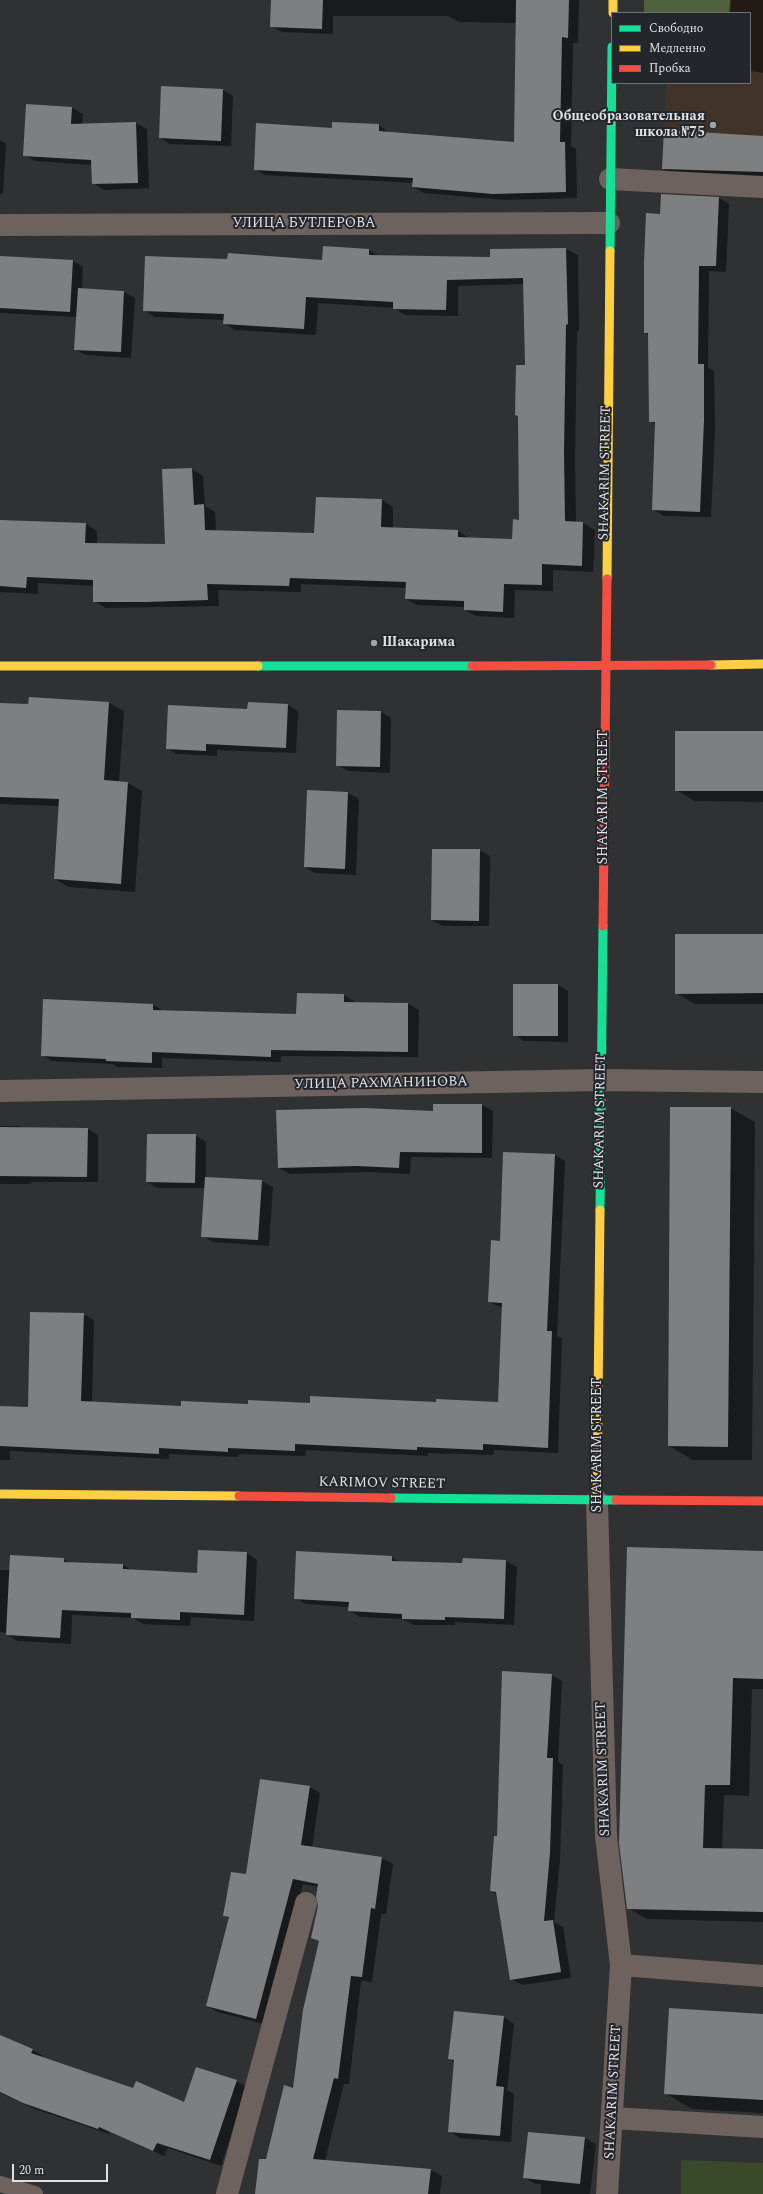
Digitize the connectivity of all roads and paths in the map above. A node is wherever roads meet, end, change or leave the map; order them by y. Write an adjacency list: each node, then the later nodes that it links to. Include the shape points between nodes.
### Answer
1 (613, 0): 2 (street)
2 (613, 12)
3 (611, 84): 4 (street, SHAKARIM STREET)
4 (610, 179): 5 (street); 6 (street, SHAKARIM STREET)
5 (763, 187)
6 (609, 223): 7 (street, УЛИЦА БУТЛЕРОВА); 10 (street, SHAKARIM STREET)
7 (0, 224)
8 (763, 664): 10 (street)
9 (0, 666): 10 (street)
10 (605, 666): 11 (street, SHAKARIM STREET)
11 (601, 1080): 12 (street, УЛИЦА РАХМАНИНОВА); 13 (street, УЛИЦА РАХМАНИНОВА); 15 (street, SHAKARIM STREET)
12 (763, 1082)
13 (0, 1091)
14 (0, 1494): 15 (street, KARIMOV STREET)
15 (597, 1501): 16 (street, KARIMOV STREET); 18 (street, SHAKARIM STREET, via 606,1836)
16 (763, 1501)
17 (306, 1903): 24 (street)
18 (621, 1964): 19 (street); 20 (street, SHAKARIM STREET)
19 (763, 1976)
20 (613, 2118): 21 (street); 25 (street, SHAKARIM STREET)
21 (763, 2127)
22 (0, 2184): 23 (lane)
23 (35, 2194)
24 (227, 2194)
25 (607, 2194)

